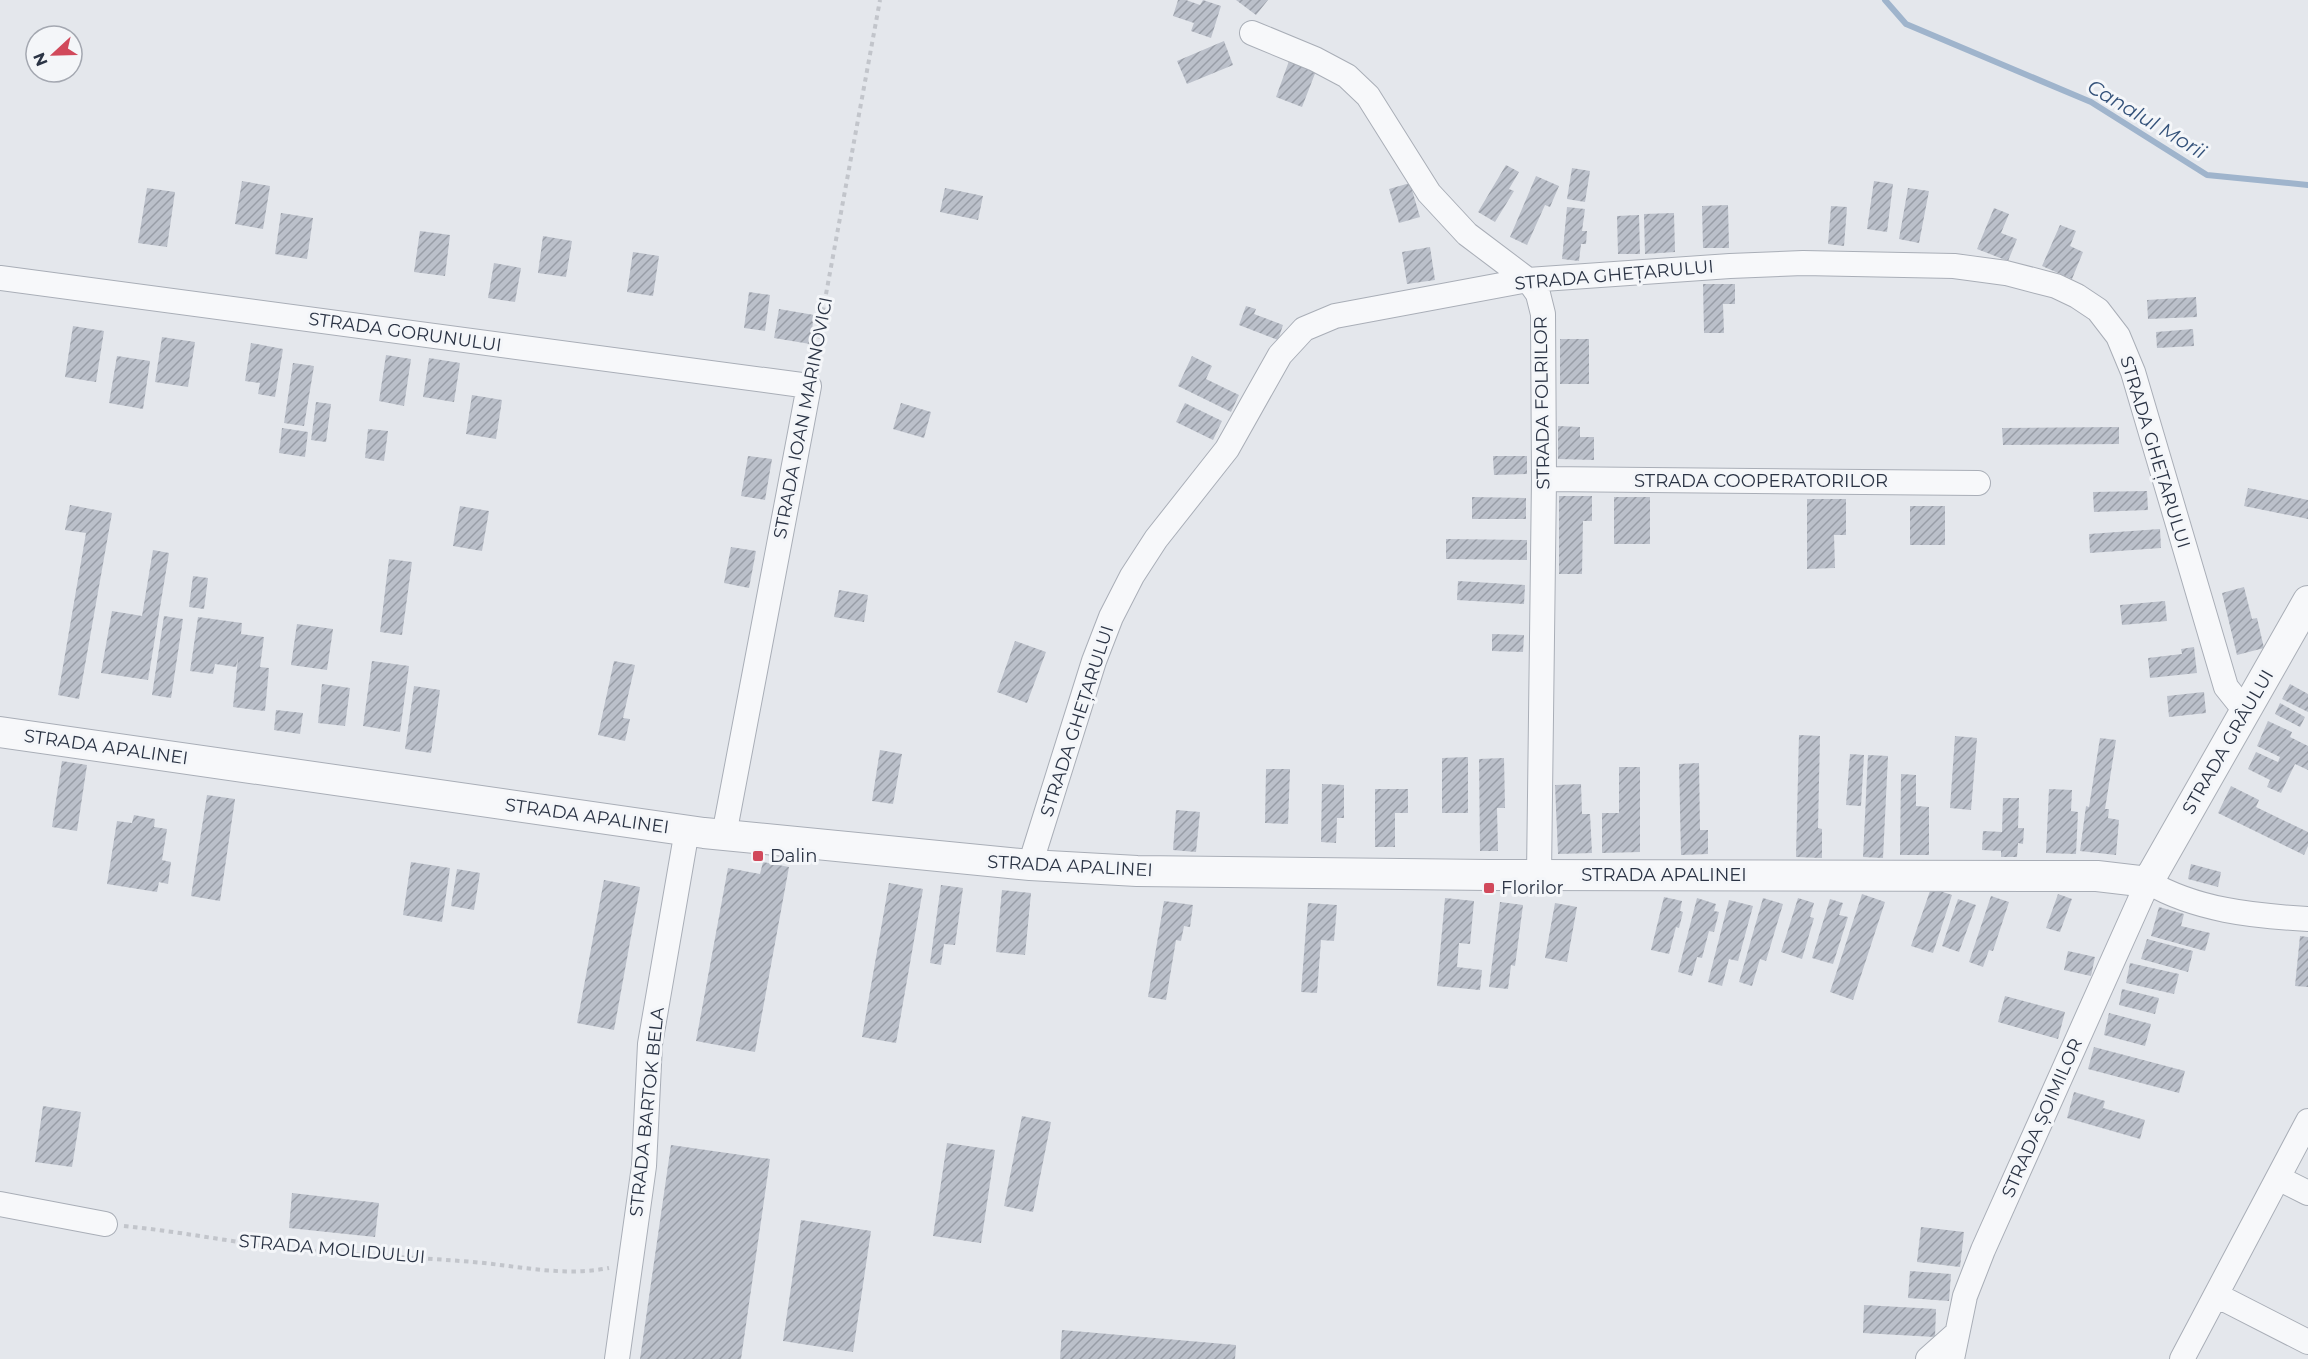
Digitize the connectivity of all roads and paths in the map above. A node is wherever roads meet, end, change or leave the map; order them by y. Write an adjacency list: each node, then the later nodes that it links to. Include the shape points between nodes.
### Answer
1 (880, 0): 5 (path, STRADA IOAN MARINOVICI)
2 (1252, 33): 4 (street, STRADA FOLRILOR, via 1347,76 1368,96 1445,213)
3 (0, 278): 5 (street, STRADA GORUNULUI)
4 (1528, 280): 6 (street, STRADA FOLRILOR, via 1538,294 1543,314); 9 (street, STRADA GHEȚARULUI, via 1803,262 1954,266 2006,273 2056,286 2077,296 2098,310 2118,336 2129,363 2226,687); 13 (street, STRADA GHEȚARULUI, via 1335,316 1304,329 1290,342 1227,449 1156,539 1111,617)
5 (809, 386): 12 (street, STRADA IOAN MARINOVICI)
6 (1544, 479): 7 (street, STRADA COOPERATORILOR); 14 (street, STRADA FOLRILOR)
7 (1978, 483)
8 (2308, 601): 9 (street, STRADA GRÂULUI)
9 (2246, 712): 15 (street, STRADA GRÂULUI)
10 (0, 732): 11 (street, STRADA APALINEI)
11 (687, 831): 12 (street, STRADA APALINEI); 22 (street, STRADA BARTOK BELA, via 650,1044 644,1166)
12 (724, 835): 13 (street, STRADA APALINEI)
13 (1030, 865): 14 (street, STRADA APALINEI, via 1137,871)
14 (1539, 875): 15 (street, STRADA APALINEI, via 2097,876)
15 (2148, 882): 16 (street, via 2169,895 2222,909); 24 (street, STRADA ȘOIMILOR, via 1983,1250 1965,1296)
16 (2308, 918)
17 (2308, 1120): 18 (street)
18 (2278, 1178): 19 (street); 23 (street)
19 (2308, 1193)
20 (0, 1204): 21 (street)
21 (105, 1224): 22 (path, STRADA MOLIDULUI, via 300,1250 475,1262 550,1272 582,1273)
22 (630, 1264): 26 (street, STRADA BARTOK BELA)
23 (2216, 1294): 25 (street); 29 (street)
24 (1956, 1335): 27 (street); 28 (street, STRADA ȘOIMILOR)
25 (2308, 1342)
26 (617, 1359)
27 (1928, 1359)
28 (1952, 1359)
29 (2182, 1359)

